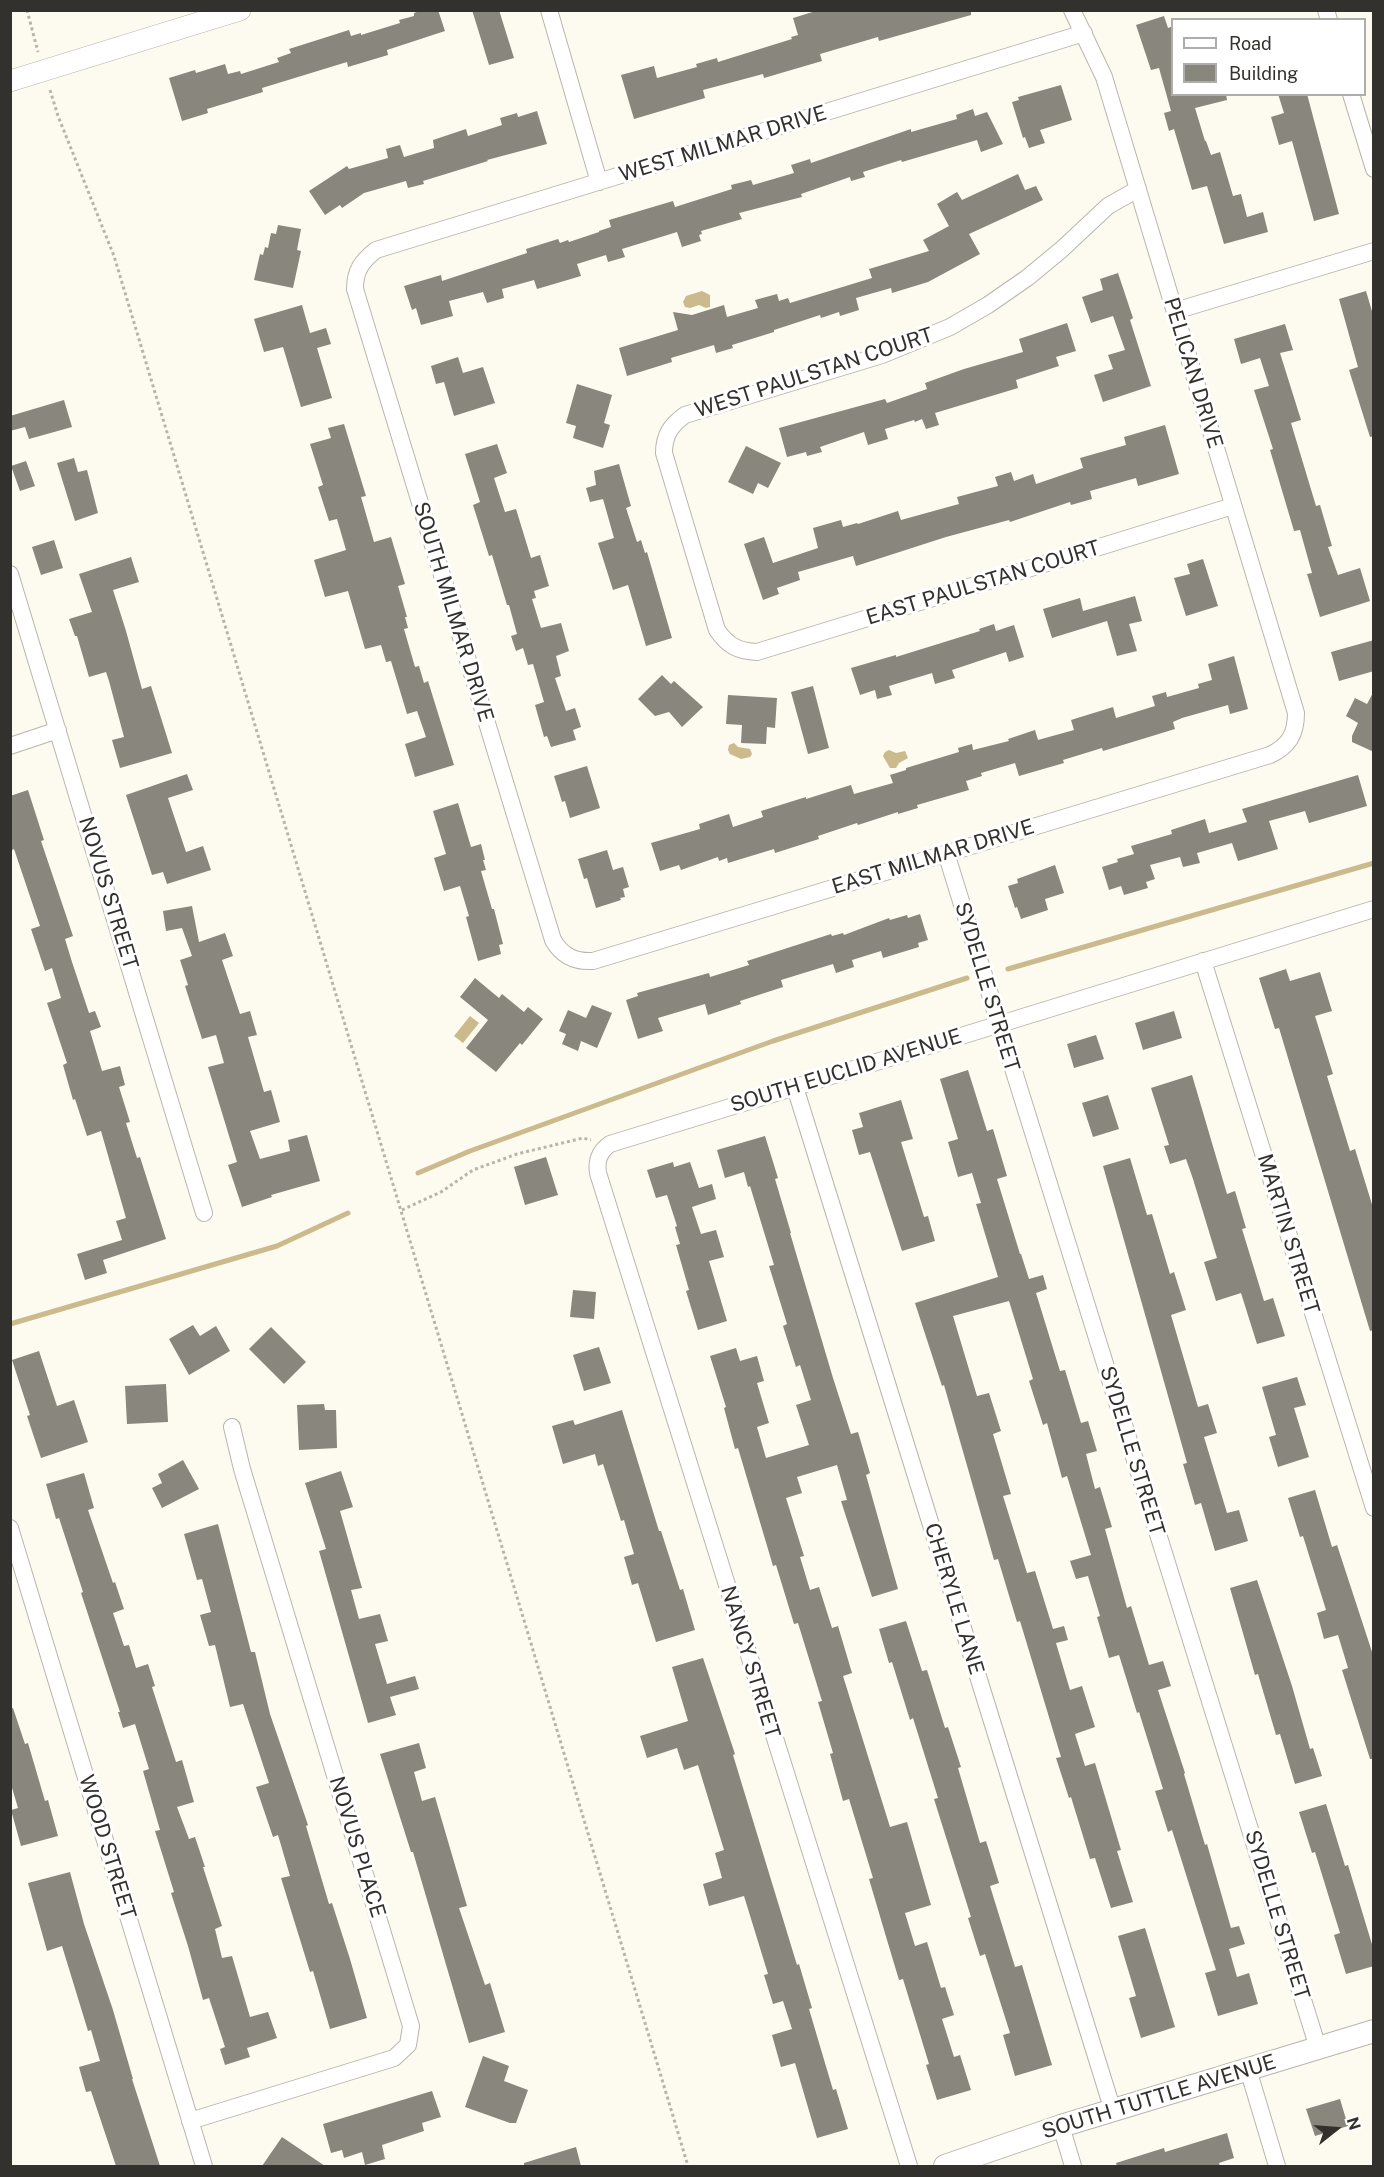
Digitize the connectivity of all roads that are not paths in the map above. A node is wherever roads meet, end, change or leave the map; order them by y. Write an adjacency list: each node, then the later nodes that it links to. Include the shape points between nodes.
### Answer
1 (240, 10): 5 (street)
2 (549, 10): 8 (street)
3 (1072, 10): 4 (street, PELICAN DRIVE)
4 (1084, 33): 8 (street, WEST MILMAR DRIVE); 9 (street, PELICAN DRIVE, via 1104,77)
5 (10, 81)
6 (1352, 96): 7 (street)
7 (1374, 169)
8 (599, 182): 11 (street, WEST MILMAR DRIVE, via 376,250)
9 (1138, 189): 12 (street, PELICAN DRIVE); 15 (street, WEST PAULSTAN COURT, via 1107,206 1027,278 950,327 882,355 685,415 673,423 664,453 717,630)
10 (1374, 251): 12 (street)
11 (364, 260): 21 (street, SOUTH MILMAR DRIVE, via 358,267 355,289 552,940)
12 (1174, 311): 13 (street, PELICAN DRIVE)
13 (1233, 506): 15 (street, EAST PAULSTAN COURT, via 757,652); 17 (street, PELICAN DRIVE, via 1296,713)
14 (10, 574): 16 (street, NOVUS STREET)
15 (732, 647)
16 (58, 730): 18 (street); 26 (street, NOVUS STREET)
17 (1290, 740): 19 (street, EAST MILMAR DRIVE, via 1270,755)
18 (10, 746)
19 (946, 854): 21 (street, EAST MILMAR DRIVE, via 593,961); 23 (street, SYDELLE STREET)
20 (1374, 909): 22 (street, SOUTH EUCLID AVENUE)
21 (572, 959)
22 (1203, 961): 23 (street, SOUTH EUCLID AVENUE); 28 (street, MARTIN STREET)
23 (999, 1024): 24 (street, SOUTH EUCLID AVENUE); 31 (street, SYDELLE STREET)
24 (795, 1087): 25 (street, SOUTH EUCLID AVENUE); 33 (street, CHERYLE LANE)
25 (605, 1150): 37 (street, NANCY STREET, via 597,1164 601,1184)
26 (204, 1213)
27 (232, 1427): 34 (street, NOVUS PLACE, via 411,2026 408,2044 394,2058)
28 (1374, 1508)
29 (10, 1528): 34 (street, WOOD STREET)
30 (1374, 2031): 31 (main road, SOUTH TUTTLE AVENUE)
31 (1318, 2048): 32 (main road, SOUTH TUTTLE AVENUE)
32 (1248, 2069): 33 (main road, SOUTH TUTTLE AVENUE); 40 (street)
33 (1113, 2111): 35 (main road, SOUTH TUTTLE AVENUE)
34 (190, 2121): 36 (street, WOOD STREET)
35 (1061, 2126): 38 (main road, SOUTH TUTTLE AVENUE); 39 (street)
36 (204, 2166)
37 (909, 2166)
38 (945, 2166)
39 (1073, 2166)
40 (1277, 2166)

